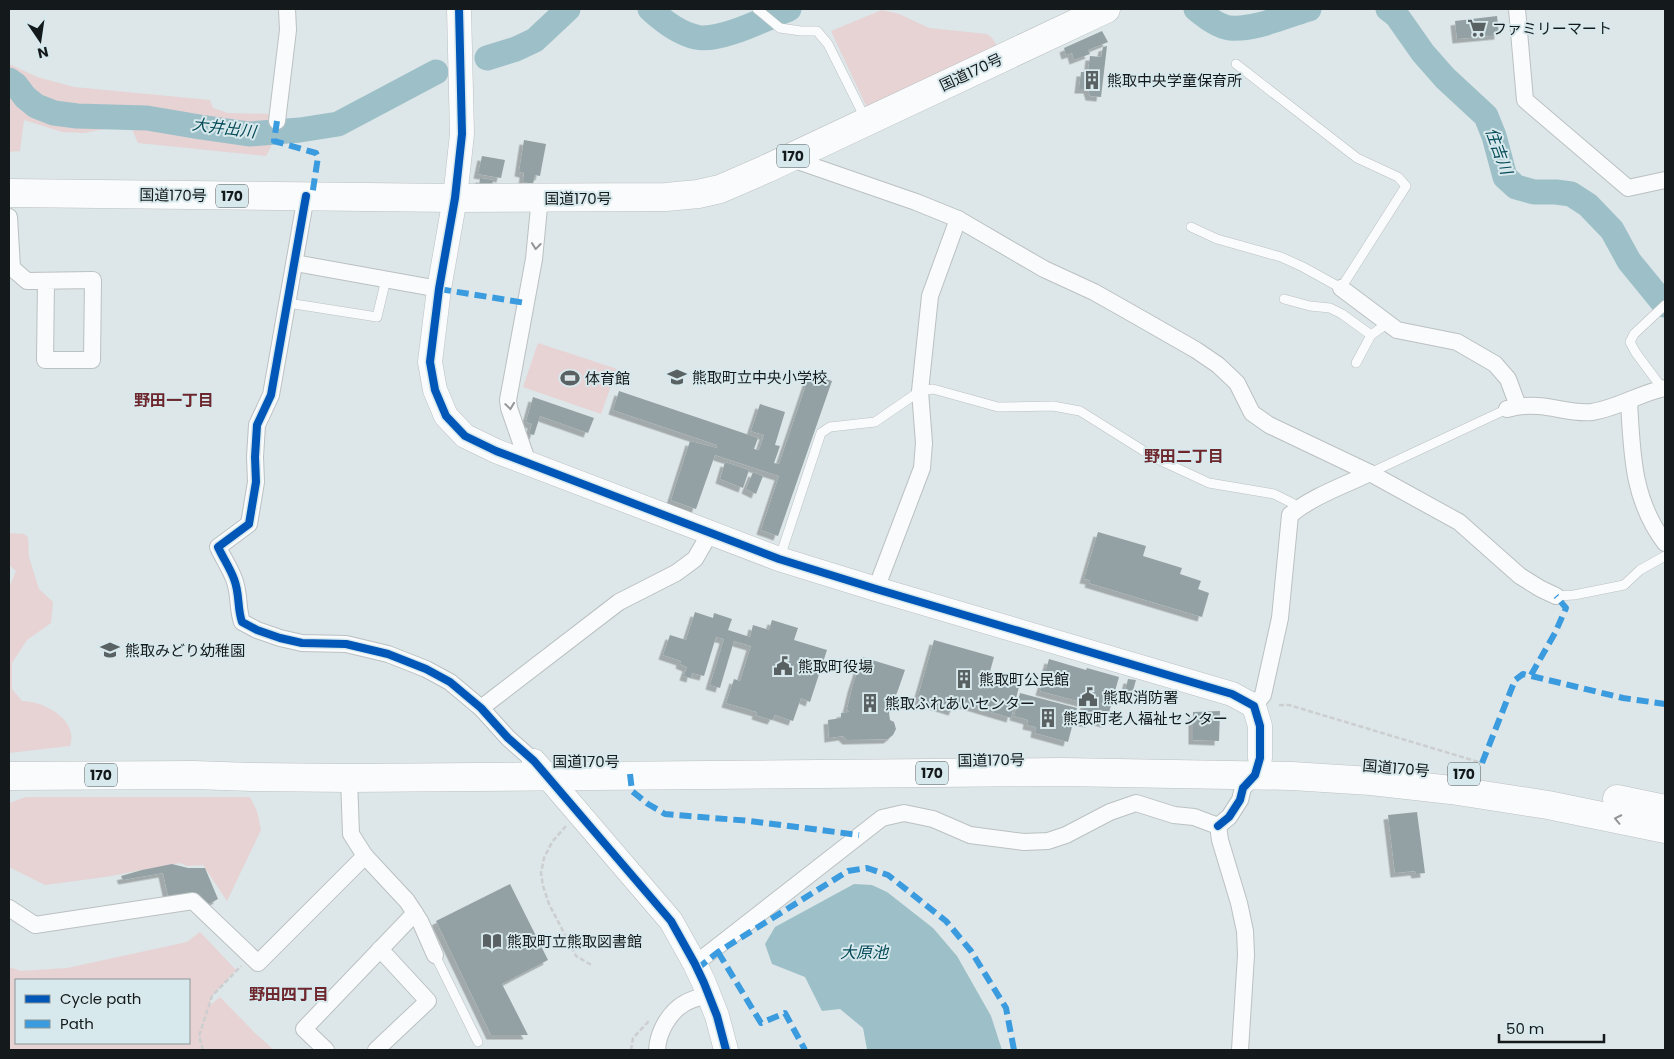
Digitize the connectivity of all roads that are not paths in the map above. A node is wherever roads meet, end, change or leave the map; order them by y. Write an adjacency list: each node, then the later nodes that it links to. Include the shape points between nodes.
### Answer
1 (287, 9): 7 (street, via 288,30)
2 (459, 9): 14 (street, via 462,134)
3 (757, 9): 8 (lane, via 780,28 817,31 828,44)
4 (1106, 9): 8 (highway, 国道170号 / 170)
5 (1518, 9): 10 (street, via 1525,100 1628,188)
6 (1236, 64): 21 (lane, via 1357,158 1398,177 1406,186)
7 (277, 121)
8 (867, 121): 9 (highway, 国道170号 / 170)
9 (789, 158): 13 (highway, 国道170号 / 170, via 720,189 702,193 649,197); 16 (street)
10 (1665, 180)
11 (9, 193): 12 (highway, 国道170号 / 170)
12 (306, 196): 14 (highway, 国道170号 / 170); 18 (street)
13 (540, 197): 14 (highway, 国道170号 / 170); 33 (street, one-way to 33, via 534,259 508,400)
14 (455, 198): 22 (street)
15 (9, 217): 20 (street, via 12,268 27,281)
16 (958, 219): 30 (street, via 930,296); 34 (street, via 1196,350 1237,383 1252,413 1269,425)
17 (1191, 227): 21 (lane, via 1217,239 1282,257)
18 (295, 263): 19 (street); 24 (street)
19 (386, 279): 22 (street); 24 (lane, via 377,317)
20 (46, 281): 20 (street, via 92,280 92,360 45,360)
21 (1341, 288): 26 (street)
22 (439, 289): 33 (street, via 430,362 435,390 446,416 465,436)
23 (1284, 298): 27 (lane, via 1330,308)
24 (288, 303): 43 (street, via 271,395 258,425 256,482 249,524 218,547 234,579 242,622 257,630 302,643 346,644 388,654 450,682)
25 (1665, 305): 29 (lane, via 1634,334 1630,342)
26 (1388, 323): 27 (lane); 32 (street, via 1397,330 1457,342 1495,364 1508,379)
27 (1371, 335): 28 (lane)
28 (1356, 363)
29 (1664, 388): 31 (street)
30 (920, 391): 35 (lane, via 933,389 998,407 1053,406 1080,411 1155,458 1209,483 1274,494); 39 (lane, via 875,422 830,428 821,433); 40 (street, via 924,443 922,468)
31 (1629, 401): 32 (street, via 1590,412 1539,406); 37 (street, via 1633,466 1640,494 1654,528)
32 (1513, 408): 34 (lane)
33 (528, 463): 36 (street)
34 (1370, 473): 35 (street); 41 (street, via 1460,522 1520,576)
35 (1300, 507): 42 (street, via 1290,515 1280,618 1263,695)
36 (710, 533): 39 (street); 43 (street, via 695,559 676,573 619,602)
37 (1665, 543)
38 (1665, 556): 41 (lane, via 1640,570 1624,585)
39 (779, 559): 40 (street)
40 (876, 589): 42 (street, via 1232,694)
41 (1556, 596)
42 (1254, 706): 44 (street, via 1260,726)
43 (481, 708): 45 (street)
44 (1257, 766): 45 (highway, 国道170号 / 170, via 1216,760 1098,757); 49 (highway, 国道170号 / 170, via 1343,763 1490,777); 50 (street, via 1243,788 1240,800); 51 (highway, 国道170号 / 170, one-way to 44, via 1548,805 1451,790)
45 (540, 769): 46 (highway, 国道170号 / 170, via 258,767); 48 (highway, 国道170号 / 170); 57 (street, via 671,921)
46 (194, 775): 47 (highway, 国道170号 / 170); 48 (highway, 国道170号 / 170)
47 (9, 776)
48 (349, 778): 52 (street, via 351,834)
49 (1665, 809)
50 (1218, 826): 57 (street, via 1136,803 1048,841 1024,842 970,835 934,819 904,813 882,818); 64 (street, via 1245,931)
51 (1665, 829)
52 (365, 856): 53 (street, via 258,963 194,901 35,925); 54 (street)
53 (9, 908)
54 (415, 913): 55 (street); 56 (street)
55 (380, 950): 60 (street, via 304,1029); 61 (street, via 428,1000)
56 (435, 955): 59 (lane)
57 (695, 964): 58 (street)
58 (708, 994): 62 (street, via 684,1004 666,1021); 63 (street)
59 (478, 1042)
60 (326, 1050)
61 (376, 1050)
62 (657, 1050)
63 (726, 1050)
64 (1240, 1050)

